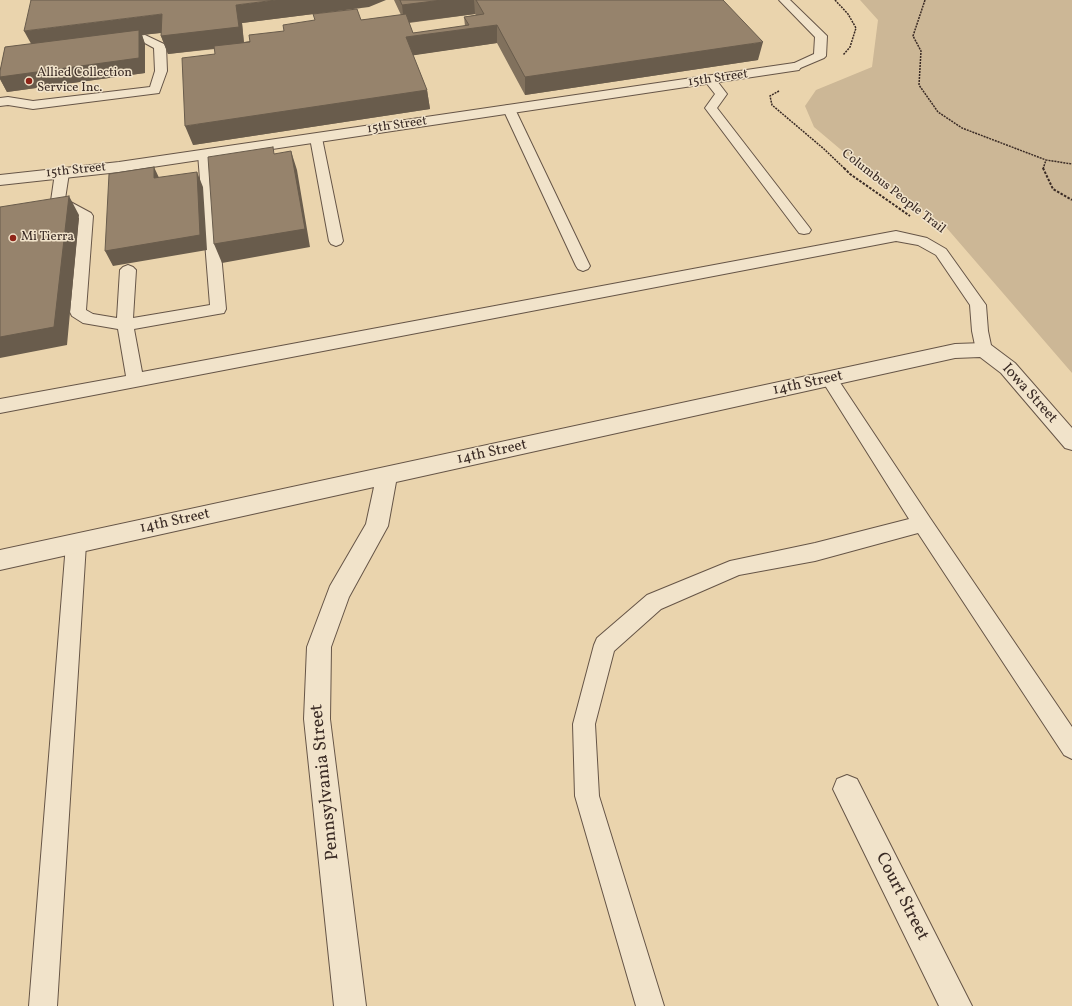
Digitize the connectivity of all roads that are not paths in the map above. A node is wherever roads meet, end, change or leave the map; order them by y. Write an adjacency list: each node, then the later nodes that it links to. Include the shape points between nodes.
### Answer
1 (784, 0): 3 (lane, via 821,36 820,56)
2 (108, 42): 5 (lane, via 145,38 160,46 161,71 155,90 33,105)
3 (794, 67): 4 (street, 15th Street)
4 (710, 80): 6 (street, 15th Street); 11 (lane, via 721,94 711,108)
5 (0, 102)
6 (509, 109): 7 (street, 15th Street); 13 (lane)
7 (316, 138): 8 (street, 15th Street); 12 (lane)
8 (205, 154): 9 (street, 15th Street); 15 (lane, via 218,309)
9 (62, 173): 10 (street, 15th Street); 15 (lane, via 58,201 86,216 78,312 89,319)
10 (0, 180)
11 (804, 230)
12 (336, 241)
13 (583, 266)
14 (128, 270): 15 (lane)
15 (125, 325): 18 (lane)
16 (984, 350): 17 (street, 14th Street, via 956,351); 18 (lane, via 978,305 941,252 922,241 896,236); 20 (street, Iowa Street, via 1008,368)
17 (829, 379): 21 (street, 14th Street); 22 (lane)
18 (135, 381): 19 (lane)
19 (0, 406)
20 (1072, 442)
21 (387, 475): 23 (street, 14th Street); 28 (street, Pennsylvania Street, via 377,526 338,594 319,647 317,719)
22 (923, 524): 25 (lane); 29 (lane, via 815,552 737,567 654,602 605,645 584,724 587,796)
23 (76, 544): 24 (street, 14th Street); 27 (lane)
24 (0, 560)
25 (1072, 747)
26 (847, 788): 30 (street, Court Street)
27 (43, 1006)
28 (350, 1006)
29 (650, 1006)
30 (956, 1006)

